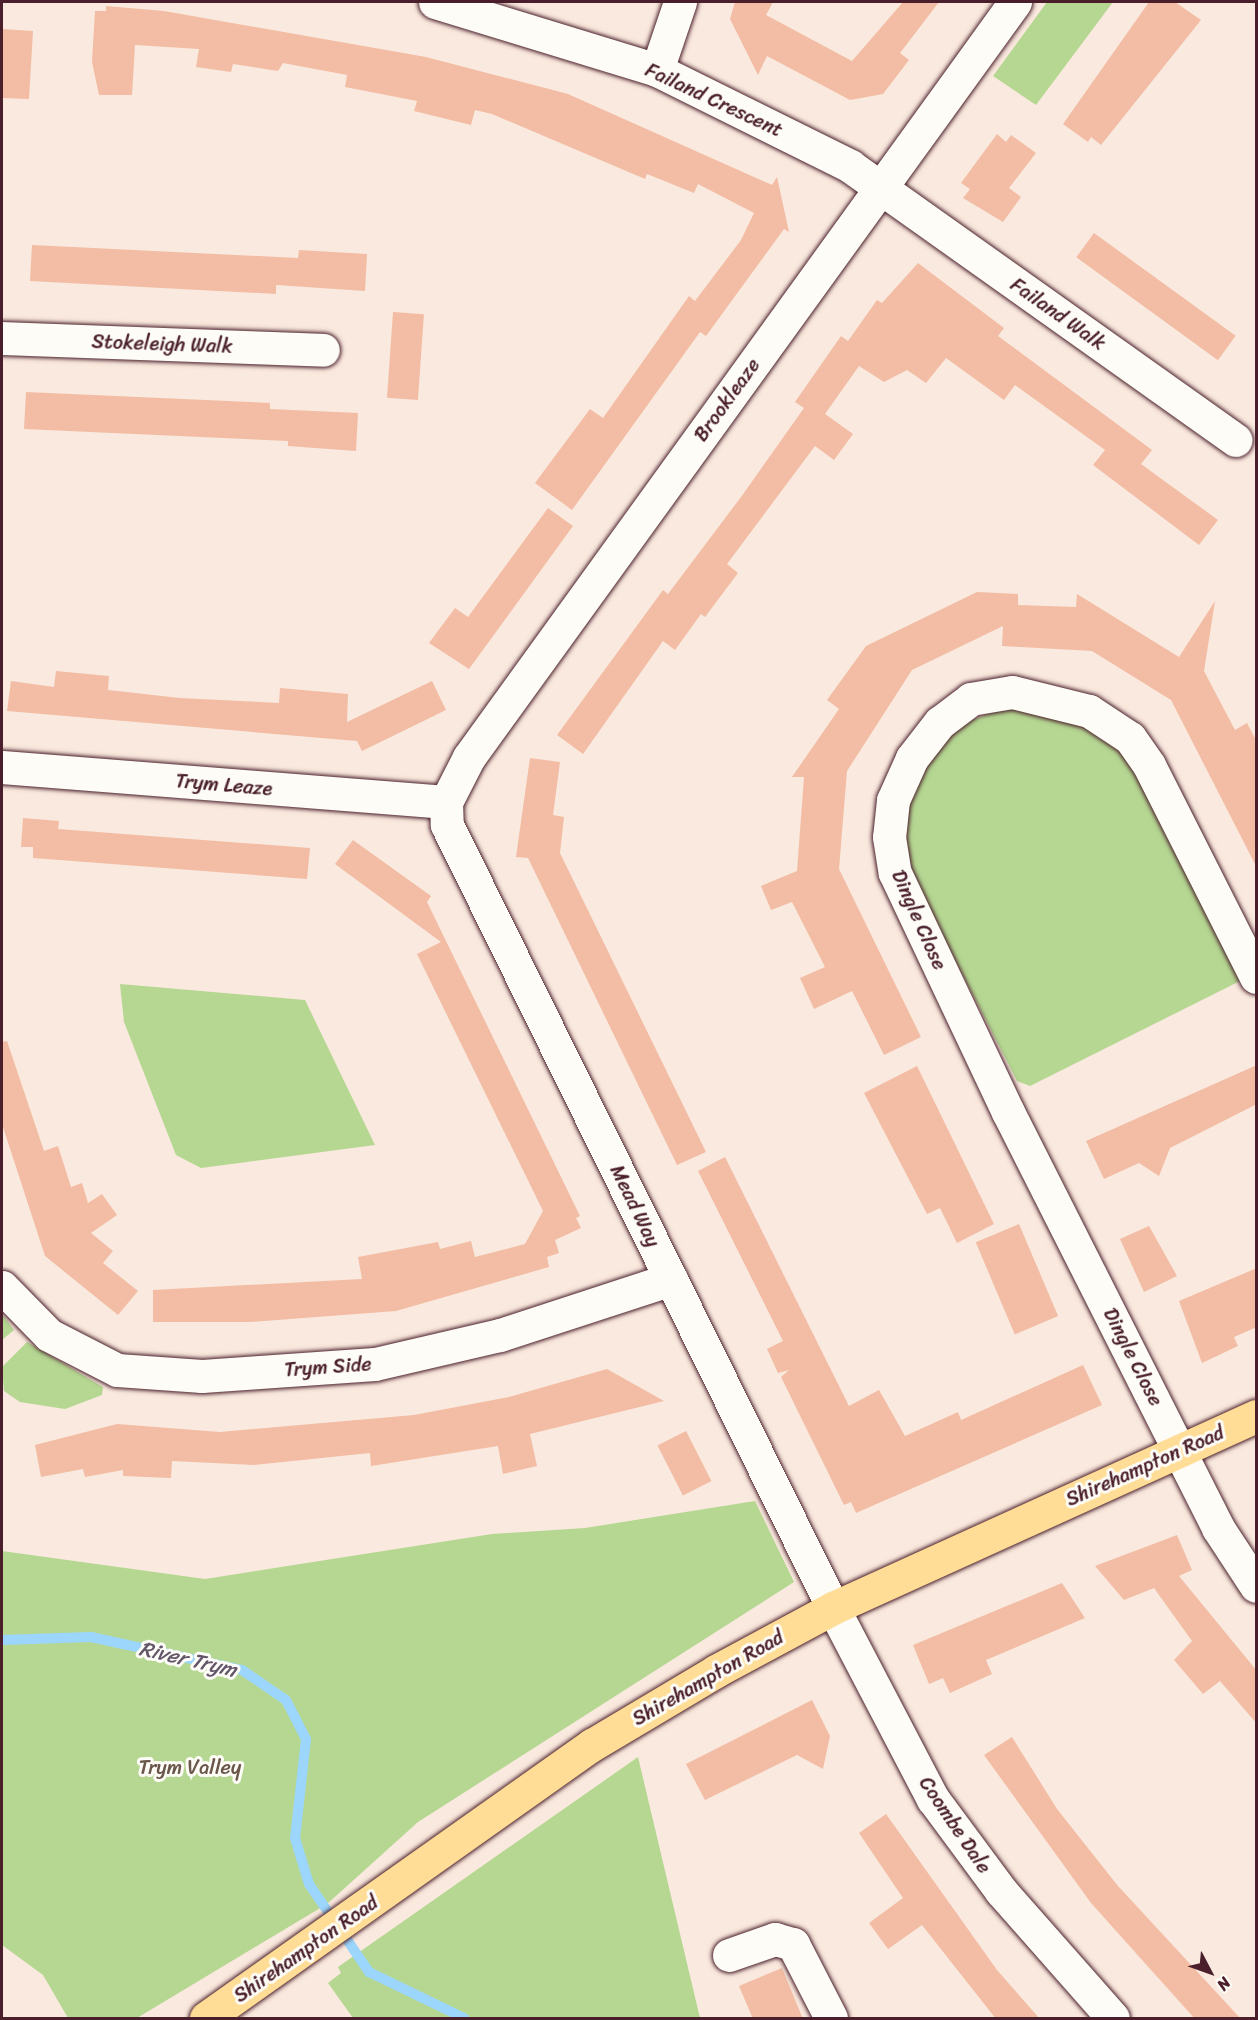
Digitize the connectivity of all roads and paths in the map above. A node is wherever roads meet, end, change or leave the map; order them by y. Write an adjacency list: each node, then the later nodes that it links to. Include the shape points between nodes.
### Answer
1 (435, 2): 4 (street, Failand Crescent)
2 (681, 2): 4 (street)
3 (1015, 2): 5 (street, Brookleaze)
4 (657, 69): 5 (street, Failand Crescent, via 850,166)
5 (880, 187): 8 (street, Failand Walk); 10 (street, Brookleaze, via 469,757)
6 (2, 338): 7 (street, Stokeleigh Walk)
7 (323, 350)
8 (1235, 440)
9 (2, 767): 10 (street, Trym Leaze)
10 (446, 802): 12 (street, Mead Way, via 447,825)
11 (1257, 977): 15 (street, Dingle Close, via 1149,765 1130,738 1089,711 1012,692 971,699 940,722 912,758 892,800 889,837 895,873 1008,1112)
12 (671, 1279): 13 (street, Trym Side, via 500,1335 375,1364 202,1376 117,1370 49,1335); 17 (street, Mead Way)
13 (2, 1287)
14 (1257, 1416): 15 (main road, Shirehampton Road)
15 (1180, 1449): 16 (street, Dingle Close, via 1218,1527); 17 (main road, Shirehampton Road)
16 (1257, 1586)
17 (833, 1608): 19 (main road, Shirehampton Road, via 592,1745); 21 (street, Coombe Dale, via 933,1798 1001,1891)
18 (729, 1955): 20 (street, via 775,1939 793,1944)
19 (206, 2019)
20 (831, 2019)
21 (1113, 2019)

